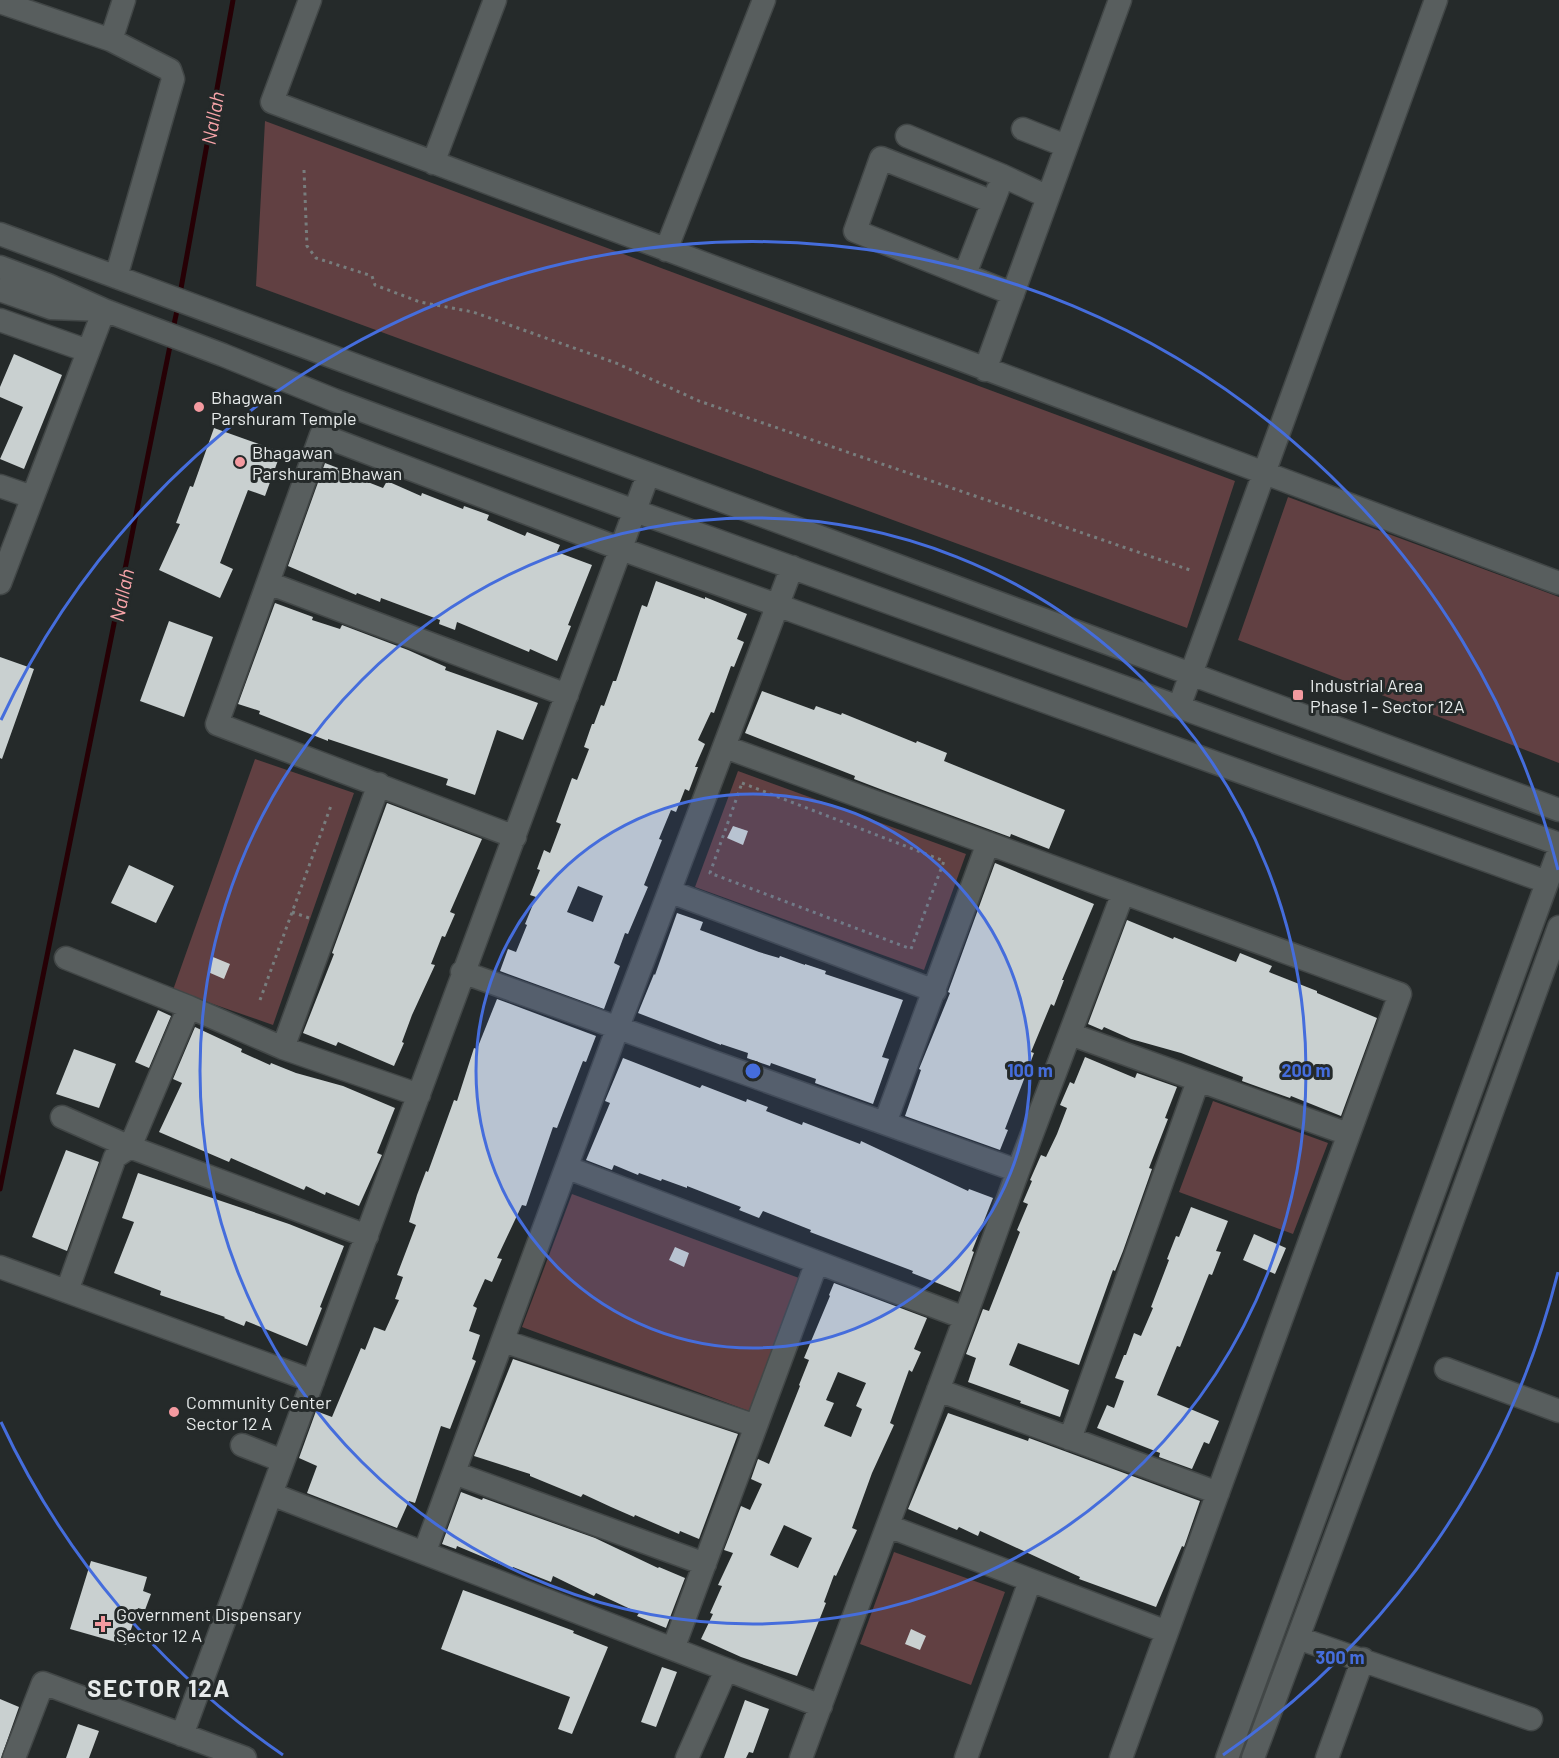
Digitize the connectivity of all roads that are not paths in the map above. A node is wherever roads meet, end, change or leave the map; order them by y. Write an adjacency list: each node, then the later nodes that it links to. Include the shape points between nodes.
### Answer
1 (124, 0): 8 (street)
2 (310, 0): 13 (street, via 272,102)
3 (495, 0): 13 (street)
4 (765, 0): 19 (street)
5 (1120, 0): 11 (street)
6 (1436, 0): 29 (street)
7 (0, 2): 8 (street)
8 (111, 40): 22 (street, via 170,70 173,79)
9 (1023, 129): 11 (street)
10 (906, 136): 12 (street)
11 (1066, 146): 16 (street)
12 (963, 160): 14 (street); 15 (street)
13 (433, 163): 19 (street)
14 (1003, 176): 16 (street); 17 (street)
15 (953, 186): 17 (street); 21 (street, via 881,158 855,231)
16 (1048, 197): 24 (street)
17 (993, 202): 21 (street)
18 (0, 234): 22 (street)
19 (666, 250): 28 (street)
20 (0, 267): 25 (street)
21 (965, 274): 24 (street)
22 (116, 277): 30 (street)
23 (0, 290): 25 (street, via 51,308)
24 (1013, 294): 28 (street)
25 (113, 314): 27 (street); 33 (street)
26 (0, 320): 27 (street)
27 (88, 351): 32 (street)
28 (985, 370): 29 (street)
29 (1264, 474): 37 (street); 40 (street)
30 (648, 475): 33 (street); 40 (street)
31 (0, 486): 32 (street)
32 (33, 497): 38 (street)
33 (635, 511): 34 (street); 35 (street)
34 (621, 549): 36 (street, via 321,435); 39 (street); 41 (street)
35 (792, 567): 39 (street); 42 (street)
36 (268, 583): 41 (street); 44 (street, via 217,724)
37 (1559, 583)
38 (0, 584)
39 (778, 604): 43 (street); 50 (street)
40 (1191, 674): 42 (street); 45 (street)
41 (567, 695): 46 (street)
42 (1179, 707): 48 (street)
43 (725, 747): 47 (street); 51 (street)
44 (379, 784): 46 (street); 60 (street)
45 (1559, 810)
46 (515, 837): 55 (street)
47 (988, 843): 52 (street); 56 (street)
48 (1559, 844)
49 (1559, 850): 50 (street)
50 (1547, 882): 104 (street)
51 (671, 892): 56 (street); 58 (street)
52 (1123, 893): 59 (street); 65 (street, via 1400,994)
53 (1559, 927): 91 (street)
54 (66, 958): 57 (street)
55 (462, 972): 58 (street); 62 (street)
56 (935, 991): 64 (street)
57 (189, 1007): 60 (street); 66 (street)
58 (618, 1027): 64 (street); 67 (street)
59 (1070, 1034): 61 (street); 68 (street)
60 (283, 1048): 62 (street)
61 (1198, 1081): 65 (street); 80 (street)
62 (419, 1095): 69 (street)
63 (62, 1117): 66 (street)
64 (885, 1123): 68 (street)
65 (1348, 1134): 84 (street)
66 (130, 1147): 69 (street); 72 (street, via 115,1157)
67 (568, 1168): 70 (street); 74 (street)
68 (1017, 1171): 73 (street)
69 (366, 1236): 76 (street)
70 (817, 1262): 73 (street); 79 (street)
71 (0, 1267): 72 (street)
72 (68, 1291): 76 (street)
73 (965, 1318): 77 (street)
74 (503, 1341): 79 (street); 83 (street)
75 (1446, 1369): 78 (street)
76 (313, 1381): 82 (street)
77 (938, 1390): 80 (street); 86 (street)
78 (1559, 1411)
79 (756, 1426): 88 (street)
80 (1070, 1438): 84 (street)
81 (242, 1445): 82 (street)
82 (283, 1461): 85 (street)
83 (454, 1473): 87 (street); 88 (street)
84 (1218, 1492): 90 (street)
85 (271, 1494): 87 (street); 97 (street)
86 (888, 1526): 89 (street); 95 (street)
87 (425, 1551): 92 (street)
88 (705, 1564): 92 (street)
89 (1030, 1581): 90 (street); 102 (street)
90 (1167, 1632): 103 (street)
91 (1298, 1638): 93 (street); 105 (street)
92 (673, 1649): 94 (street)
93 (1363, 1659): 96 (street); 106 (street)
94 (726, 1670): 95 (street); 100 (street)
95 (821, 1706): 101 (street)
96 (1531, 1719)
97 (182, 1735): 98 (street, via 43,1683); 99 (street)
98 (14, 1758)
99 (245, 1758)
100 (687, 1758)
101 (801, 1758)
102 (966, 1758)
103 (1121, 1758)
104 (1227, 1758)
105 (1253, 1758)
106 (1327, 1758)

